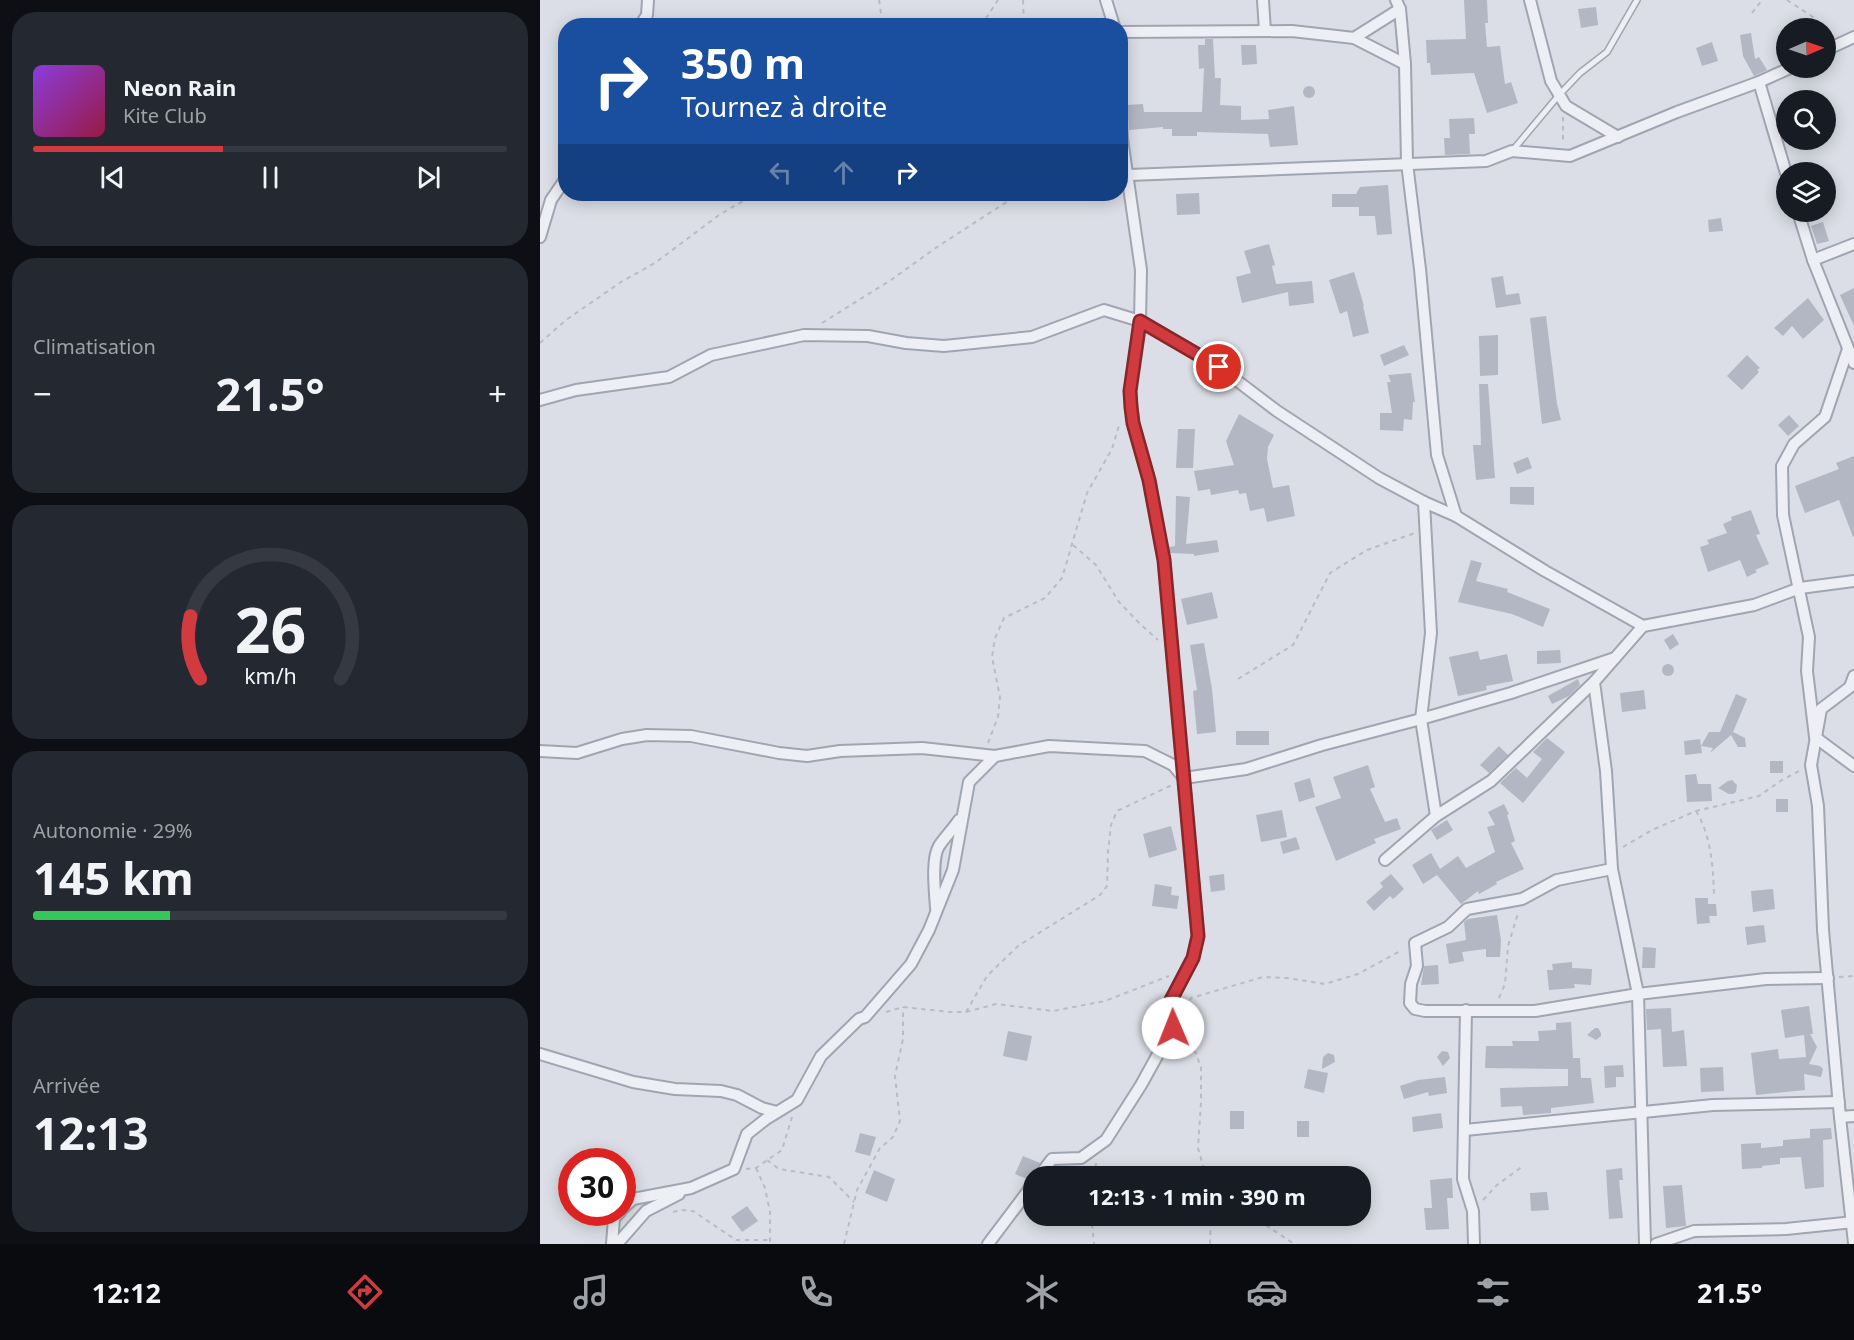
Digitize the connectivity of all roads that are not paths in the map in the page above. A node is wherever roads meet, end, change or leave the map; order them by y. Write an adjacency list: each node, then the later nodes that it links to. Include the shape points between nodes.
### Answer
1 (648, 0): 8 (street)
2 (658, 0): 8 (street)
3 (1106, 0): 10 (street)
4 (1263, 0): 11 (street)
5 (1530, 0): 19 (street, via 1551,81)
6 (1637, 0): 19 (lane, via 1607,52)
7 (1398, 4): 14 (street); 16 (street)
8 (647, 15): 9 (street)
9 (645, 18)
10 (1112, 18)
11 (1265, 31): 12 (street); 14 (street)
12 (1128, 32)
13 (1854, 37): 15 (street)
14 (1354, 38): 16 (street)
15 (1836, 45)
16 (1405, 64): 23 (street)
17 (1776, 74): 18 (street)
18 (1759, 82): 20 (street); 22 (street)
19 (1559, 95): 20 (street, via 1566,106); 21 (lane)
20 (1618, 137): 21 (street, via 1570,156)
21 (1512, 151): 23 (street, via 1486,161)
22 (1783, 162)
23 (1407, 163): 25 (street); 36 (street, via 1437,455)
24 (1128, 170): 25 (street)
25 (1129, 175): 31 (street, via 1141,270)
26 (558, 190): 28 (street)
27 (1801, 222): 30 (street)
28 (540, 237)
29 (1854, 244): 30 (street)
30 (1813, 260): 32 (street)
31 (1140, 321): 34 (street, via 1104,310 1032,337 944,346 868,336 804,335 711,355 669,376 576,390); 35 (street, via 1219,367 1277,411 1379,478); 48 (street, via 1130,391 1133,423 1149,480 1164,560)
32 (1848, 349): 33 (street); 38 (street, via 1825,417 1794,444 1782,466 1783,515)
33 (1854, 363)
34 (540, 400)
35 (1424, 502): 36 (street); 43 (street, via 1431,633)
36 (1456, 516): 39 (street)
37 (1854, 581): 38 (street)
38 (1800, 588): 39 (street, via 1754,605); 44 (street, via 1809,637 1807,671)
39 (1643, 626): 40 (street)
40 (1614, 658): 42 (street); 43 (street)
41 (1854, 676): 44 (street, via 1850,687 1821,709)
42 (1594, 682): 50 (street, via 1491,781); 52 (street, via 1606,771)
43 (1421, 719): 48 (street, via 1246,769); 50 (street)
44 (1815, 737): 47 (street); 54 (street, via 1811,765 1818,806)
45 (540, 751): 46 (street, via 577,753 647,735 691,736 807,756 922,748)
46 (989, 755): 48 (street, via 1049,746 1145,751 1173,765); 49 (street, via 969,782)
47 (1854, 766)
48 (1184, 778): 64 (street, via 1198,936 1193,958 1171,1000 1173,1028 1106,1140 1081,1158 1052,1159)
49 (963, 814): 53 (street, via 953,870); 53 (street, via 938,848)
50 (1436, 816): 51 (street)
51 (1385, 860)
52 (1611, 868): 55 (street); 56 (street, via 1557,880 1522,899 1467,909 1448,927 1415,943 1417,966 1410,1003 1425,1011)
53 (936, 914): 59 (street, via 911,964 865,1017 821,1056 797,1100)
54 (1828, 978): 55 (street, via 1766,980); 58 (street)
55 (1638, 994): 56 (street, via 1535,1011); 60 (street)
56 (1466, 1010): 63 (street)
57 (540, 1054): 59 (street, via 633,1082 721,1091)
58 (1839, 1102): 60 (street, via 1713,1105); 62 (street)
59 (777, 1112): 65 (street, via 747,1134 735,1169)
60 (1642, 1112): 63 (street); 75 (street)
61 (1854, 1116): 62 (street)
62 (1840, 1117): 68 (street)
63 (1465, 1130): 74 (street, via 1463,1179 1473,1211)
64 (1047, 1166)
65 (691, 1188): 66 (street); 72 (street, via 646,1211)
66 (636, 1198)
67 (1023, 1198): 73 (street)
68 (1853, 1222): 70 (street); 76 (street, via 1786,1229 1694,1231)
69 (613, 1226): 71 (street)
70 (1854, 1243)
71 (612, 1244)
72 (617, 1244)
73 (988, 1244)
74 (1474, 1244)
75 (1645, 1244)
76 (1656, 1244)

